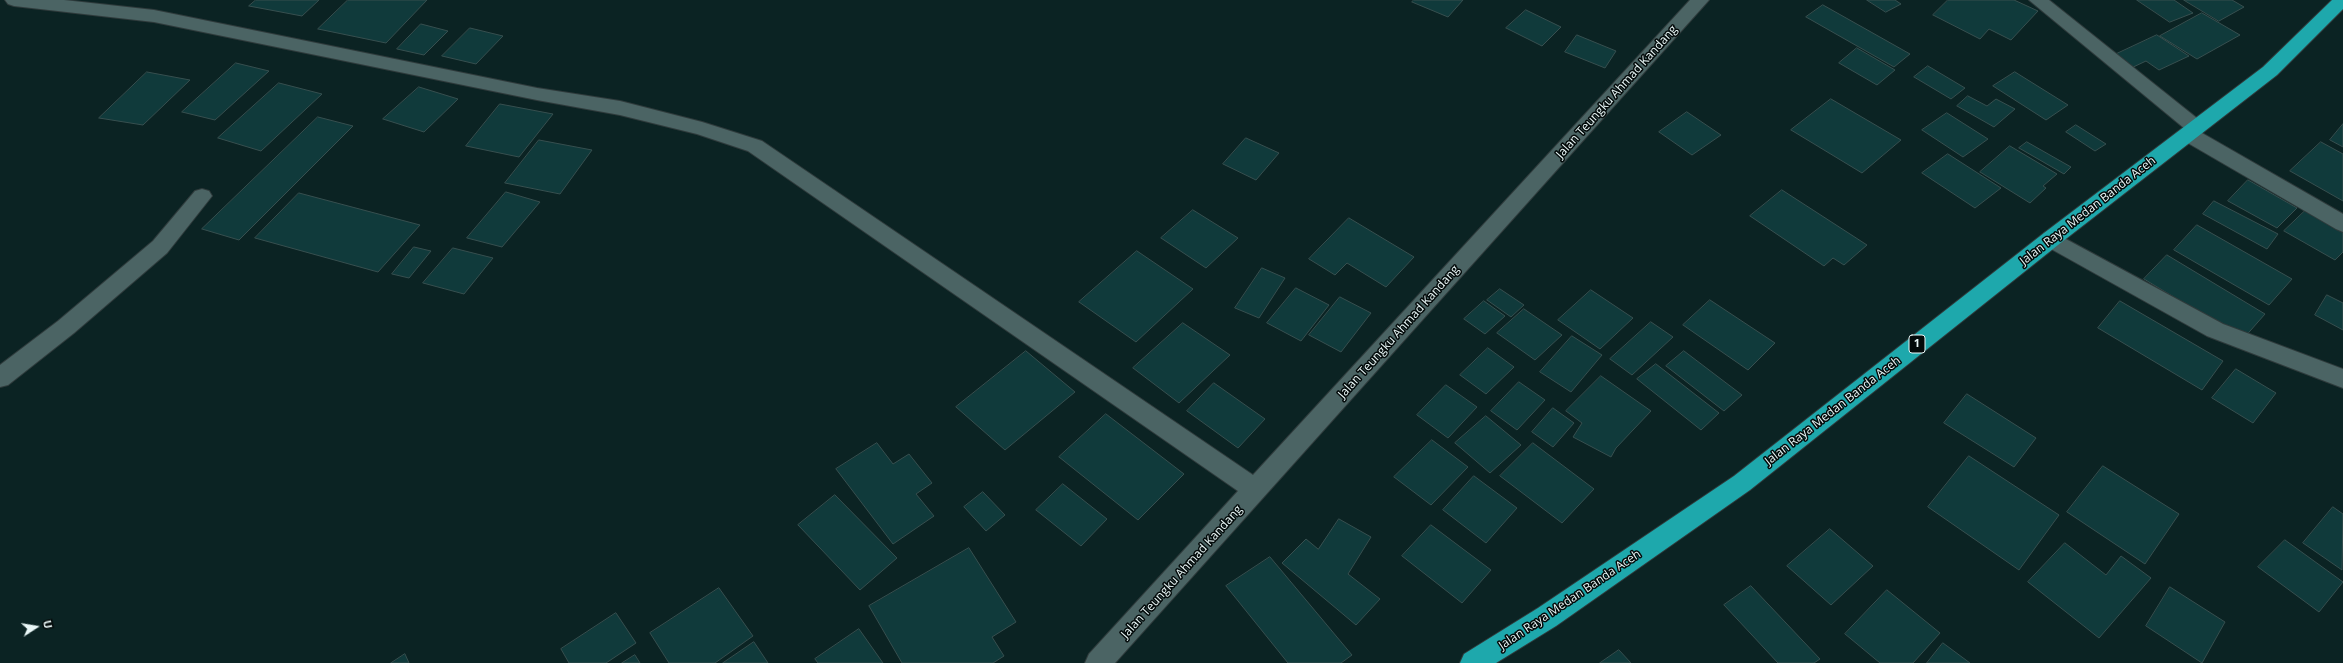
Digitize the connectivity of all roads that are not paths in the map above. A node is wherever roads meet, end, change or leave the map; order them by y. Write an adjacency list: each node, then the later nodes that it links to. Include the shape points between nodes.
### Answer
1 (14, 0): 11 (street, via 154,16 537,94 578,100 715,131 755,146)
2 (1700, 0): 11 (street, Jalan Teungku Ahmad Kandang)
3 (2038, 0): 5 (street)
4 (2342, 0): 5 (highway, Jalan Raya Medan Banda Aceh / 1, via 2270,71)
5 (2192, 131): 7 (street); 8 (highway, Jalan Raya Medan Banda Aceh / 1)
6 (202, 196): 9 (street, via 160,247 66,327)
7 (2343, 224)
8 (2051, 239): 10 (street, via 2215,330); 13 (highway, Jalan Raya Medan Banda Aceh / 1, via 1742,483 1547,618)
9 (0, 378)
10 (2343, 379)
11 (1256, 490): 12 (street, Jalan Teungku Ahmad Kandang)
12 (1098, 663)
13 (1473, 663)

